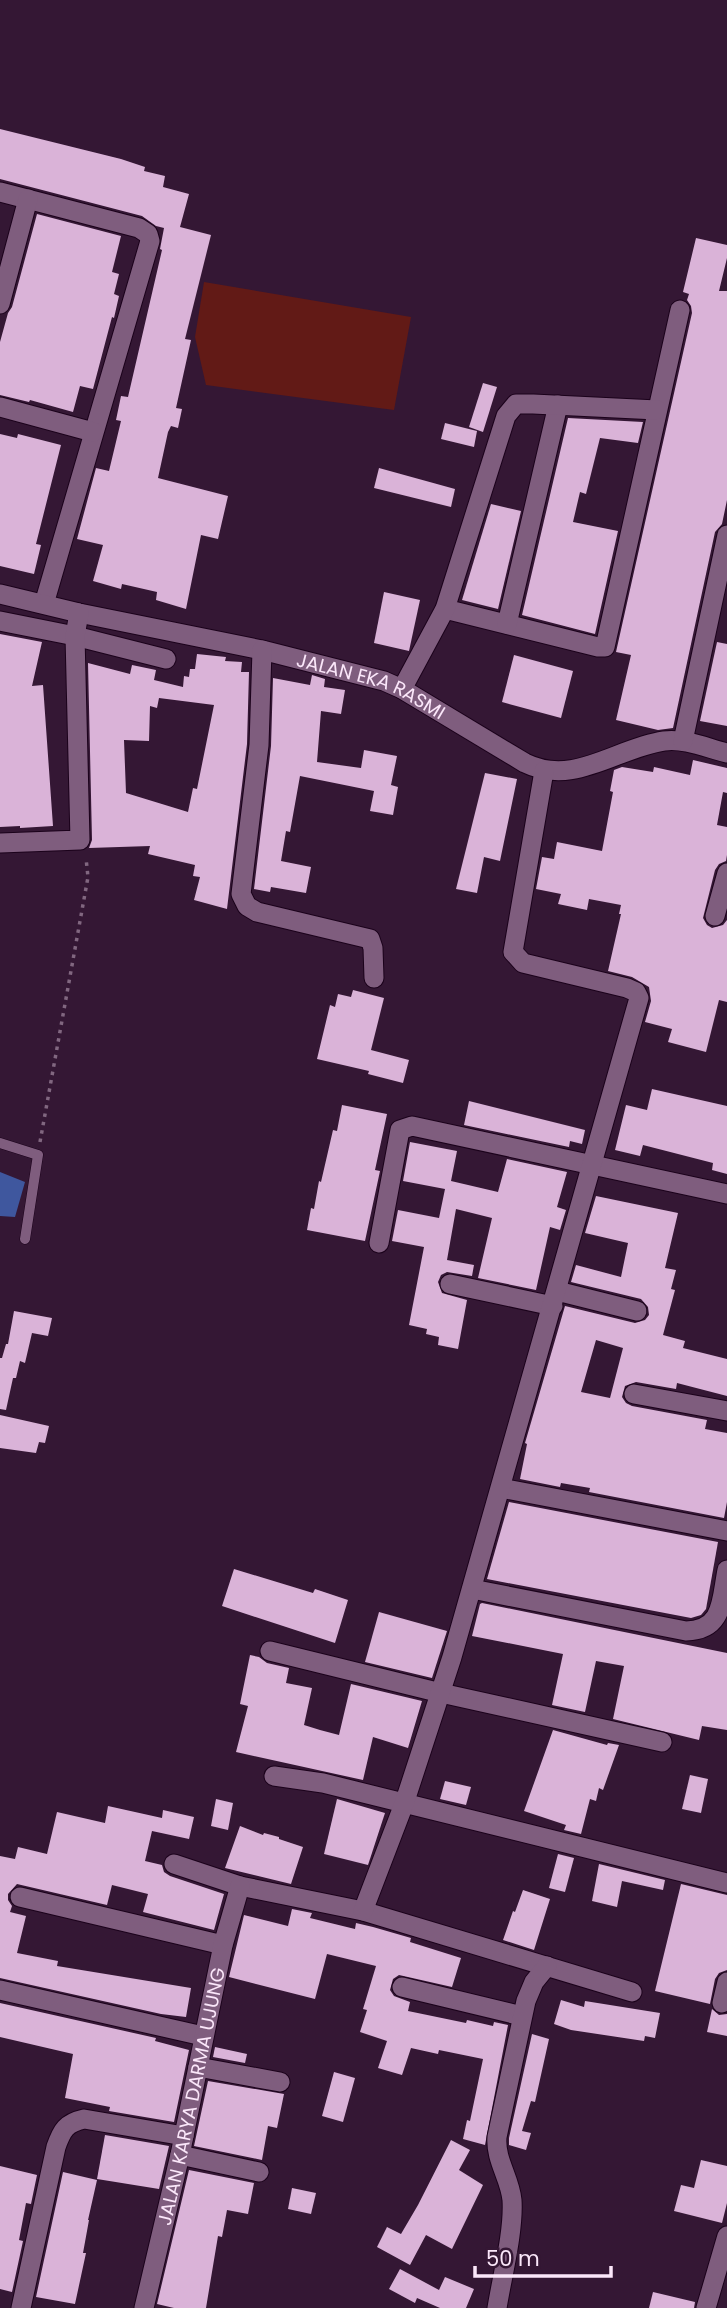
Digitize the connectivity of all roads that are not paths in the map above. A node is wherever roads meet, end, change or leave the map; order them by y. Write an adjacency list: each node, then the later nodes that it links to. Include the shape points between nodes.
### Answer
1 (0, 192): 2 (street)
2 (28, 199): 3 (street); 8 (street, via 139,228 149,237)
3 (0, 304)
4 (680, 310): 7 (street)
5 (558, 405): 7 (street); 12 (street, via 516,404 506,415); 15 (street)
6 (0, 407): 8 (street)
7 (657, 410): 15 (street, via 604,646)
8 (93, 432): 11 (street)
9 (727, 535): 20 (street)
10 (0, 594): 11 (street, JALAN EKA RASMI)
11 (44, 604): 13 (street, JALAN EKA RASMI)
12 (445, 609): 15 (street); 19 (street)
13 (79, 613): 16 (street); 17 (street, JALAN EKA RASMI)
14 (0, 621): 16 (street)
15 (507, 624)
16 (75, 636): 18 (street); 23 (street, via 80,840)
17 (262, 650): 19 (street, JALAN EKA RASMI); 26 (street, via 259,745 241,894 257,912 370,939)
18 (166, 659)
19 (402, 689): 22 (street, JALAN EKA RASMI)
20 (682, 741): 21 (street, JALAN EKA RASMI); 22 (street, JALAN EKA RASMI, via 644,745 579,770)
21 (727, 753)
22 (544, 771): 28 (street, via 513,952 523,963 627,988 639,999)
23 (0, 843)
24 (727, 873): 25 (street)
25 (715, 916)
26 (374, 978)
27 (0, 1143): 30 (lane, via 38,1155)
28 (590, 1164): 29 (street); 31 (street, via 405,1127 400,1130); 33 (street)
29 (727, 1194)
30 (25, 1239)
31 (379, 1243)
32 (450, 1284): 33 (street)
33 (555, 1299): 34 (street); 37 (street)
34 (637, 1311)
35 (634, 1394): 36 (street)
36 (727, 1411)
37 (501, 1488): 38 (street); 40 (street)
38 (727, 1531)
39 (727, 1570): 40 (street, via 715,1618 709,1626 686,1631)
40 (472, 1589): 42 (street)
41 (270, 1650): 42 (street)
42 (441, 1693): 43 (street); 45 (street)
43 (662, 1742)
44 (274, 1776): 45 (street)
45 (404, 1804): 47 (street); 50 (street)
46 (174, 1864): 48 (street)
47 (727, 1883)
48 (240, 1886): 50 (street); 51 (street, JALAN KARYA DARMA UJUNG)
49 (20, 1897): 51 (street)
50 (363, 1911): 52 (street)
51 (223, 1945): 59 (street, JALAN KARYA DARMA UJUNG)
52 (547, 1966): 56 (street); 58 (street, via 534,1982)
53 (727, 1982): 57 (street)
54 (402, 1987): 58 (street)
55 (0, 1990): 59 (street)
56 (632, 1992)
57 (722, 2003)
58 (522, 2015): 67 (street, via 497,2137 498,2158 512,2205)
59 (203, 2036): 60 (street, JALAN KARYA DARMA UJUNG)
60 (198, 2067): 61 (street); 62 (street, JALAN KARYA DARMA UJUNG)
61 (280, 2082)
62 (182, 2146): 63 (street); 65 (street, via 84,2119 70,2122 62,2130); 66 (street, JALAN KARYA DARMA UJUNG)
63 (259, 2172)
64 (727, 2236): 68 (street)
65 (21, 2308)
66 (144, 2308)
67 (497, 2308)
68 (706, 2308)

